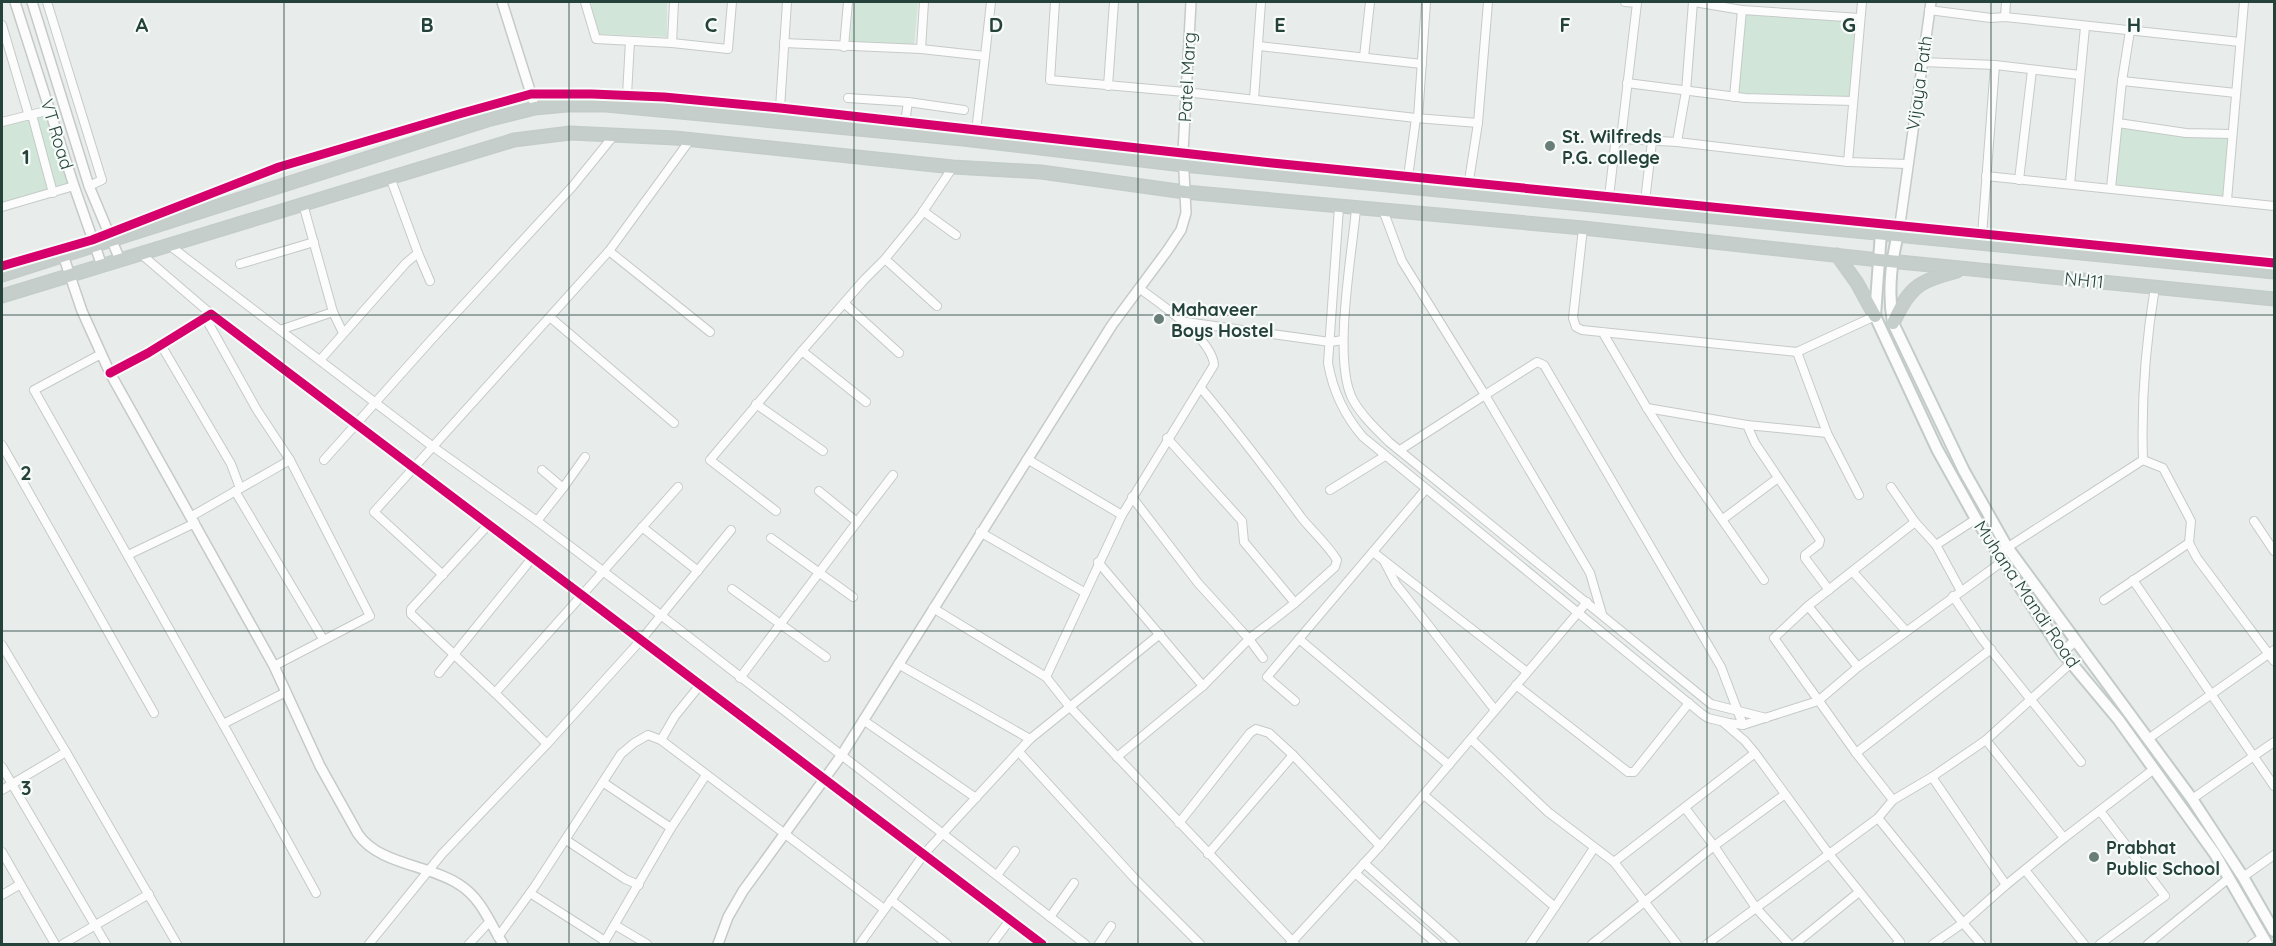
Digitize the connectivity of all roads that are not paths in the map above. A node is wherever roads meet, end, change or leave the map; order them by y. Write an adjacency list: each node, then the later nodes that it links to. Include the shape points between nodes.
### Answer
1 (15, 2): 61 (street, VT Road)
2 (32, 2): 86 (street, VT Road)
3 (46, 2): 86 (street, via 102,180)
4 (502, 2): 52 (street)
5 (585, 2): 32 (street, via 596,39)
6 (675, 2): 34 (street)
7 (732, 2): 34 (street, via 728,49)
8 (787, 2): 35 (street)
9 (848, 2): 37 (street)
10 (924, 2): 38 (street)
11 (991, 2): 39 (street)
12 (1055, 2): 48 (street, via 1050,80)
13 (1114, 2): 48 (street)
14 (1191, 2): 50 (street, Patel Marg)
15 (1261, 2): 36 (street)
16 (1370, 2): 40 (street)
17 (1426, 2): 42 (street)
18 (1488, 2): 67 (street)
19 (1625, 2): 20 (street)
20 (1637, 2): 47 (street)
21 (1693, 2): 26 (street); 49 (street)
22 (1862, 2): 28 (street)
23 (2006, 2): 27 (street)
24 (2244, 2): 33 (street)
25 (1930, 6): 27 (street, via 1991,18); 41 (street, Vijaya Path)
26 (1742, 10): 28 (street); 54 (street)
27 (2005, 17): 30 (street)
28 (1860, 18): 57 (street)
29 (2, 26): 63 (street)
30 (2085, 27): 31 (street); 45 (street)
31 (2130, 31): 33 (street); 46 (street)
32 (630, 41): 34 (street); 53 (street)
33 (2240, 42): 51 (street)
34 (672, 43)
35 (784, 44): 37 (street); 60 (street)
36 (1259, 46): 40 (street); 56 (street)
37 (844, 47): 38 (street)
38 (921, 49): 39 (street)
39 (985, 56): 69 (street)
40 (1364, 57): 42 (street)
41 (1922, 62): 43 (street); 78 (street, Vijaya Path)
42 (1422, 64): 64 (street)
43 (1995, 65): 44 (street); 82 (street)
44 (2032, 70): 45 (street); 83 (street)
45 (2080, 75): 84 (street)
46 (2122, 81): 51 (street); 68 (street)
47 (1628, 83): 49 (street); 72 (street)
48 (1108, 86): 50 (street)
49 (1686, 91): 54 (street); 75 (street)
50 (1185, 92): 56 (street); 76 (street, Patel Marg)
51 (2236, 93): 71 (street)
52 (531, 94): 53 (street); 59 (street); 107 (street, via 279,167)
53 (627, 95): 60 (street)
54 (1734, 97): 57 (street)
55 (848, 98): 58 (street)
56 (1254, 99): 64 (street)
57 (1853, 101): 77 (street)
58 (908, 102): 62 (street); 66 (street)
59 (535, 108): 76 (highway, via 606,105); 107 (highway)
60 (780, 108): 66 (street)
61 (50, 110): 63 (street); 85 (street, VT Road)
62 (964, 110)
63 (30, 116): 65 (street); 90 (street)
64 (1417, 118): 67 (street); 81 (street)
65 (2, 122)
66 (905, 123): 69 (street)
67 (1478, 123): 87 (street)
68 (2118, 123): 71 (street, via 2186,133); 88 (street)
69 (976, 131): 76 (street)
70 (615, 134): 73 (highway, NH11); 80 (highway, NH11, via 570,133 514,140); 157 (street)
71 (2232, 134): 92 (street)
72 (1621, 139): 74 (street); 91 (street, via 1615,145)
73 (690, 140): 79 (highway, NH11); 111 (street)
74 (1652, 142): 75 (street); 93 (street)
75 (1677, 142): 77 (street)
76 (1183, 159): 81 (street); 87 (highway); 89 (street, Patel Marg)
77 (1848, 162): 78 (street)
78 (1907, 164): 98 (street, Vijaya Path)
79 (953, 167): 89 (highway, NH11, via 1041,172); 101 (street)
80 (390, 177): 94 (highway, NH11); 112 (street)
81 (1408, 177): 87 (street)
82 (1986, 177): 83 (street); 106 (street)
83 (2019, 180): 84 (street)
84 (2070, 184): 88 (street)
85 (74, 186): 90 (street); 109 (street, VT Road)
86 (89, 186): 107 (street, VT Road)
87 (1468, 188): 91 (street); 103 (highway)
88 (2111, 188): 92 (street)
89 (1185, 192): 97 (highway, NH11); 130 (street, Patel Marg, via 1186,213 1181,230)
90 (52, 193): 96 (street)
91 (1609, 197): 93 (street)
92 (2227, 200): 95 (street)
93 (1646, 201): 103 (street)
94 (303, 204): 108 (street); 110 (highway, NH11)
95 (2274, 206)
96 (2, 207)
97 (1339, 207): 99 (highway, NH11); 146 (street)
98 (1904, 207): 103 (street); 104 (street, Vijaya Path)
99 (1356, 209): 100 (highway, NH11); 145 (street)
100 (1383, 210): 102 (highway, NH11); 155 (street, via 1402,261)
101 (923, 211): 105 (street); 116 (street)
102 (1583, 228): 115 (highway, NH11); 144 (street, via 1573,318 1576,327)
103 (1883, 229): 104 (highway); 118 (main road)
104 (1899, 230): 106 (street); 119 (main road); 125 (highway)
105 (956, 235)
106 (1982, 235): 120 (street)
107 (110, 236): 109 (highway); 117 (street, VT Road)
108 (314, 242): 121 (street); 135 (street)
109 (93, 243): 114 (highway); 122 (street); 123 (street, VT Road)
110 (169, 245): 113 (highway, NH11); 141 (street)
111 (609, 251): 138 (street); 142 (street)
112 (418, 253): 128 (street); 143 (street)
113 (141, 254): 117 (highway, NH11); 136 (street)
114 (63, 255): 126 (highway); 127 (street)
115 (1837, 255): 118 (highway, NH11); 137 (highway)
116 (885, 259): 133 (street); 134 (street)
117 (120, 260): 123 (highway, NH11)
118 (1880, 260): 119 (highway, NH11); 137 (main road)
119 (1893, 261): 124 (highway, NH11); 140 (main road)
120 (2274, 263)
121 (240, 264)
122 (2, 266)
123 (102, 266): 127 (highway, NH11)
124 (1964, 268): 129 (highway, NH11); 140 (highway, via 1915,287)
125 (2274, 272)
126 (2, 275)
127 (69, 277): 131 (highway, NH11); 151 (street)
128 (430, 281)
129 (2155, 287): 132 (highway, NH11); 174 (street, via 2144,358)
130 (1139, 288): 139 (street); 171 (street, Patel Marg)
131 (2, 296)
132 (2274, 299)
133 (844, 303): 148 (street); 150 (street)
134 (938, 306)
135 (333, 312): 141 (street); 143 (street)
136 (208, 315): 147 (street); 161 (street); 172 (street, via 257,410)
137 (1875, 316): 149 (street); 191 (main road, Muhana Mandi Road, via 1937,449)
138 (551, 318): 160 (street); 166 (street)
139 (1186, 322): 146 (street); 154 (street, via 1214,362)
140 (1893, 323): 206 (main road)
141 (280, 330): 152 (street)
142 (710, 332)
143 (343, 333): 152 (street)
144 (1603, 333): 149 (street); 159 (street)
145 (1343, 340): 146 (street); 167 (street, via 1352,398 1365,418)
146 (1330, 342): 169 (street, via 1332,385 1349,421)
147 (161, 345): 153 (street); 182 (street, via 231,464)
148 (802, 351): 156 (street); 158 (street)
149 (1797, 352): 163 (street)
150 (899, 353)
151 (101, 354): 153 (street); 207 (street, via 34,390)
152 (321, 359): 157 (street)
153 (110, 373): 192 (street)
154 (1201, 388): 164 (street); 227 (street, via 1337,560 1335,567)
155 (1485, 395): 167 (street); 231 (street, via 1590,573); 269 (street, via 1537,362 1544,365 1721,667)
156 (866, 402)
157 (376, 404): 161 (street); 166 (street)
158 (756, 404): 168 (street); 188 (street, via 710,460)
159 (1647, 408): 162 (street); 190 (street)
160 (674, 423)
161 (358, 424): 173 (street); 175 (street)
162 (1747, 425): 163 (street); 178 (street)
163 (1827, 433): 186 (street)
164 (1167, 438): 187 (street); 227 (street, via 1242,521 1244,542)
165 (2, 445): 270 (street)
166 (432, 446): 175 (street); 193 (street)
167 (1400, 450): 226 (street)
168 (823, 451)
169 (1385, 456): 183 (street); 184 (street)
170 (585, 458): 181 (street)
171 (1027, 459): 189 (street); 200 (street, Patel Marg)
172 (290, 460): 182 (street); 236 (street, via 370,616)
173 (324, 460)
174 (2143, 460): 202 (street, via 2163,468 2191,522); 206 (street)
175 (414, 466): 197 (street); 215 (street, via 374,512)
176 (542, 470): 181 (street)
177 (893, 475): 195 (street)
178 (1778, 478): 190 (street); 219 (street, via 1820,540 1805,558)
179 (678, 487): 198 (street)
180 (1891, 487): 196 (street)
181 (563, 488): 193 (street)
182 (237, 489): 192 (street); 236 (street)
183 (1426, 489): 205 (street); 230 (street)
184 (1330, 490)
185 (819, 492): 195 (street)
186 (1859, 495)
187 (1132, 497): 189 (street); 237 (street, via 1198,583)
188 (776, 511)
189 (1122, 515): 210 (street)
190 (1723, 519): 216 (street)
191 (1976, 519): 203 (street); 206 (main road, Muhana Mandi Road)
192 (193, 520): 207 (street); 251 (street)
193 (537, 520): 211 (street)
194 (2254, 521): 204 (street)
195 (857, 522): 214 (street)
196 (1915, 522): 203 (street); 213 (street)
197 (489, 524): 208 (street); 215 (street)
198 (642, 527): 211 (street); 212 (street)
199 (731, 530): 212 (street)
200 (980, 532): 221 (street); 229 (street, Patel Marg)
201 (771, 538): 214 (street)
202 (2189, 543): 217 (street); 244 (street, via 2217,587)
203 (1936, 545): 220 (street)
204 (2274, 551)
205 (1373, 552): 209 (street); 238 (street)
206 (2003, 554): 220 (street); 240 (main road); 243 (main road, Muhana Mandi Road)
207 (128, 555): 274 (street)
208 (533, 556): 222 (street); 245 (street)
209 (1383, 559): 253 (street); 268 (street, via 1396,584)
210 (1098, 562): 221 (street); 235 (street)
211 (603, 571): 222 (street); 232 (street)
212 (698, 571): 232 (street)
213 (1853, 572): 219 (street); 234 (street)
214 (817, 573): 224 (street); 233 (street)
215 (443, 574): 245 (street, via 411,609 411,614)
216 (1764, 580)
217 (2133, 580): 225 (street); 262 (street)
218 (732, 589): 233 (street)
219 (1829, 590): 228 (street)
220 (1961, 591): 223 (street)
221 (1084, 592): 255 (street)
222 (582, 596): 239 (street); 261 (street)
223 (1953, 596): 234 (street); 242 (street)
224 (853, 597)
225 (2104, 600)
226 (1587, 602): 230 (street); 231 (street)
227 (1294, 603): 237 (street)
228 (1808, 606): 252 (street); 264 (street, via 1774,638)
229 (933, 608): 250 (street, Patel Marg); 255 (street)
230 (1577, 614): 253 (street); 266 (street)
231 (1602, 615): 269 (street, via 1711,704)
232 (662, 616): 239 (street); 256 (street)
233 (779, 624): 246 (street); 256 (street)
234 (1906, 631): 252 (street)
235 (1160, 634): 259 (street); 267 (street)
236 (322, 639): 251 (street)
237 (1249, 639): 247 (street); 259 (street)
238 (1299, 639): 265 (street, via 1267,677); 292 (street)
239 (641, 640): 257 (street); 282 (street)
240 (2075, 641): 243 (street); 277 (main road)
241 (2, 645): 283 (street)
242 (1990, 649): 263 (street); 286 (street)
243 (2062, 652): 249 (main road, Muhana Mandi Road)
244 (2271, 652): 248 (street); 262 (street)
245 (454, 653): 254 (street); 261 (street)
246 (826, 657)
247 (1263, 658)
248 (2274, 662)
249 (2071, 663): 263 (street); 294 (main road, Muhana Mandi Road)
250 (898, 664): 272 (street, Patel Marg); 279 (street)
251 (274, 666): 260 (street)
252 (1858, 667): 264 (street)
253 (1527, 672): 258 (street)
254 (439, 673)
255 (1046, 677): 267 (street)
256 (740, 678): 288 (street)
257 (700, 685): 278 (street); 297 (street)
258 (1516, 685): 266 (street, via 1628,772 1634,772); 268 (street)
259 (1203, 686): 290 (street)
260 (286, 692): 274 (street); 327 (street, via 320,766 361,838 395,860)
261 (495, 693): 282 (street)
262 (2212, 694): 277 (street); 289 (street)
263 (2032, 699): 280 (street); 291 (street)
264 (1818, 701): 271 (street); 286 (street)
265 (1295, 702)
266 (1689, 703): 273 (street, via 1708,718)
267 (1069, 706): 279 (street); 290 (street)
268 (1495, 710): 276 (street)
269 (1738, 712): 271 (street); 275 (street)
270 (154, 713)
271 (1767, 719): 275 (street)
272 (863, 720): 288 (street, Patel Marg); 304 (street)
273 (1722, 722): 275 (street); 285 (street)
274 (223, 724): 338 (street)
275 (1743, 725)
276 (1471, 739): 292 (street); 318 (street, via 1548,812)
277 (2148, 739): 305 (main road)
278 (661, 740): 295 (street); 298 (street, via 648,735 634,743 621,754)
279 (1030, 740): 284 (street)
280 (1986, 740): 296 (street); 314 (street)
281 (2274, 742): 289 (street)
282 (547, 744): 327 (street)
283 (66, 752): 299 (street); 340 (street)
284 (1019, 752): 304 (street); 376 (street)
285 (1755, 753): 303 (street); 307 (street)
286 (1856, 753): 306 (street)
287 (1293, 755): 310 (street, via 1269,733 1257,729 1250,733); 316 (street); 322 (street)
288 (841, 756): 297 (street, Patel Marg); 313 (street)
289 (2254, 756): 300 (street); 305 (street)
290 (1117, 757): 310 (street)
291 (2081, 762)
292 (1449, 765): 302 (street)
293 (2, 767): 299 (street)
294 (2154, 769): 308 (street); 332 (main road, Muhana Mandi Road)
295 (706, 775): 311 (street); 312 (street)
296 (1932, 777): 306 (street); 336 (street)
297 (824, 780): 312 (street, Patel Marg); 321 (street)
298 (604, 783): 311 (street); 315 (street)
299 (12, 784): 301 (street); 353 (street)
300 (2274, 786)
301 (2, 790)
302 (1424, 795): 316 (street); 346 (street)
303 (1784, 795): 317 (street); 323 (street)
304 (976, 798): 313 (street)
305 (2192, 799): 331 (main road)
306 (1893, 800): 309 (street)
307 (1685, 808): 317 (street); 325 (street)
308 (2100, 811): 314 (street); 388 (street, via 2164,896)
309 (1878, 818): 323 (street); 352 (street)
310 (1179, 823): 322 (street)
311 (671, 828): 335 (street)
312 (785, 833): 348 (street); 369 (street, Patel Marg, via 743,891)
313 (945, 834): 321 (street); 330 (street)
314 (2064, 838): 328 (street)
315 (566, 840): 335 (street); 339 (street)
316 (1380, 846): 326 (street)
317 (1714, 846): 344 (street); 347 (street)
318 (1594, 848): 325 (street); 346 (street)
319 (1015, 851): 330 (street)
320 (2, 852): 334 (street)
321 (924, 854): 343 (street); 350 (street)
322 (1208, 854): 360 (street)
323 (1829, 854): 337 (street); 347 (street)
324 (2274, 855): 331 (street)
325 (1614, 862): 344 (street)
326 (1364, 863): 329 (street); 341 (street)
327 (429, 870): 351 (street, via 470,892); 366 (street)
328 (2025, 870): 336 (street); 387 (street)
329 (1355, 873): 345 (street); 360 (street)
330 (997, 875): 349 (street)
331 (2243, 877): 356 (main road)
332 (2229, 878): 358 (main road, Muhana Mandi Road); 389 (street)
333 (1074, 883): 349 (street)
334 (19, 885): 342 (street); 362 (street)
335 (639, 885): 354 (street)
336 (2006, 885): 352 (street)
337 (1859, 892): 361 (street); 384 (street)
338 (316, 893)
339 (530, 893): 357 (street); 359 (street)
340 (149, 894): 353 (street); 365 (street)
341 (1398, 894): 345 (street); 378 (street)
342 (2, 895)
343 (891, 900): 348 (street); 371 (street)
344 (1644, 901): 380 (street); 381 (street)
345 (1390, 903): 377 (street)
346 (1555, 907): 379 (street)
347 (1756, 908): 382 (street); 383 (street)
348 (884, 909): 370 (street)
349 (1050, 916): 374 (street)
350 (1010, 920): 372 (street); 373 (street)
351 (490, 921): 357 (street); 367 (street)
352 (1963, 923): 385 (street); 386 (street)
353 (95, 926): 363 (street); 364 (street)
354 (615, 926): 359 (street); 368 (street)
355 (1112, 926): 375 (street)
356 (2274, 931)
357 (501, 941)
358 (2265, 941): 390 (street)
359 (604, 943)
360 (1292, 944)
361 (1901, 944)
362 (55, 945)
363 (63, 945)
364 (106, 945)
365 (177, 945)
366 (369, 945)
367 (469, 945)
368 (647, 945)
369 (718, 945)
370 (860, 945)
371 (947, 945)
372 (992, 945)
373 (1042, 945)
374 (1085, 945)
375 (1099, 945)
376 (1200, 945)
377 (1437, 945)
378 (1455, 945)
379 (1530, 945)
380 (1592, 945)
381 (1677, 945)
382 (1707, 945)
383 (1789, 945)
384 (1795, 945)
385 (1933, 945)
386 (1981, 945)
387 (2084, 945)
388 (2100, 945)
389 (2148, 945)
390 (2252, 945)

